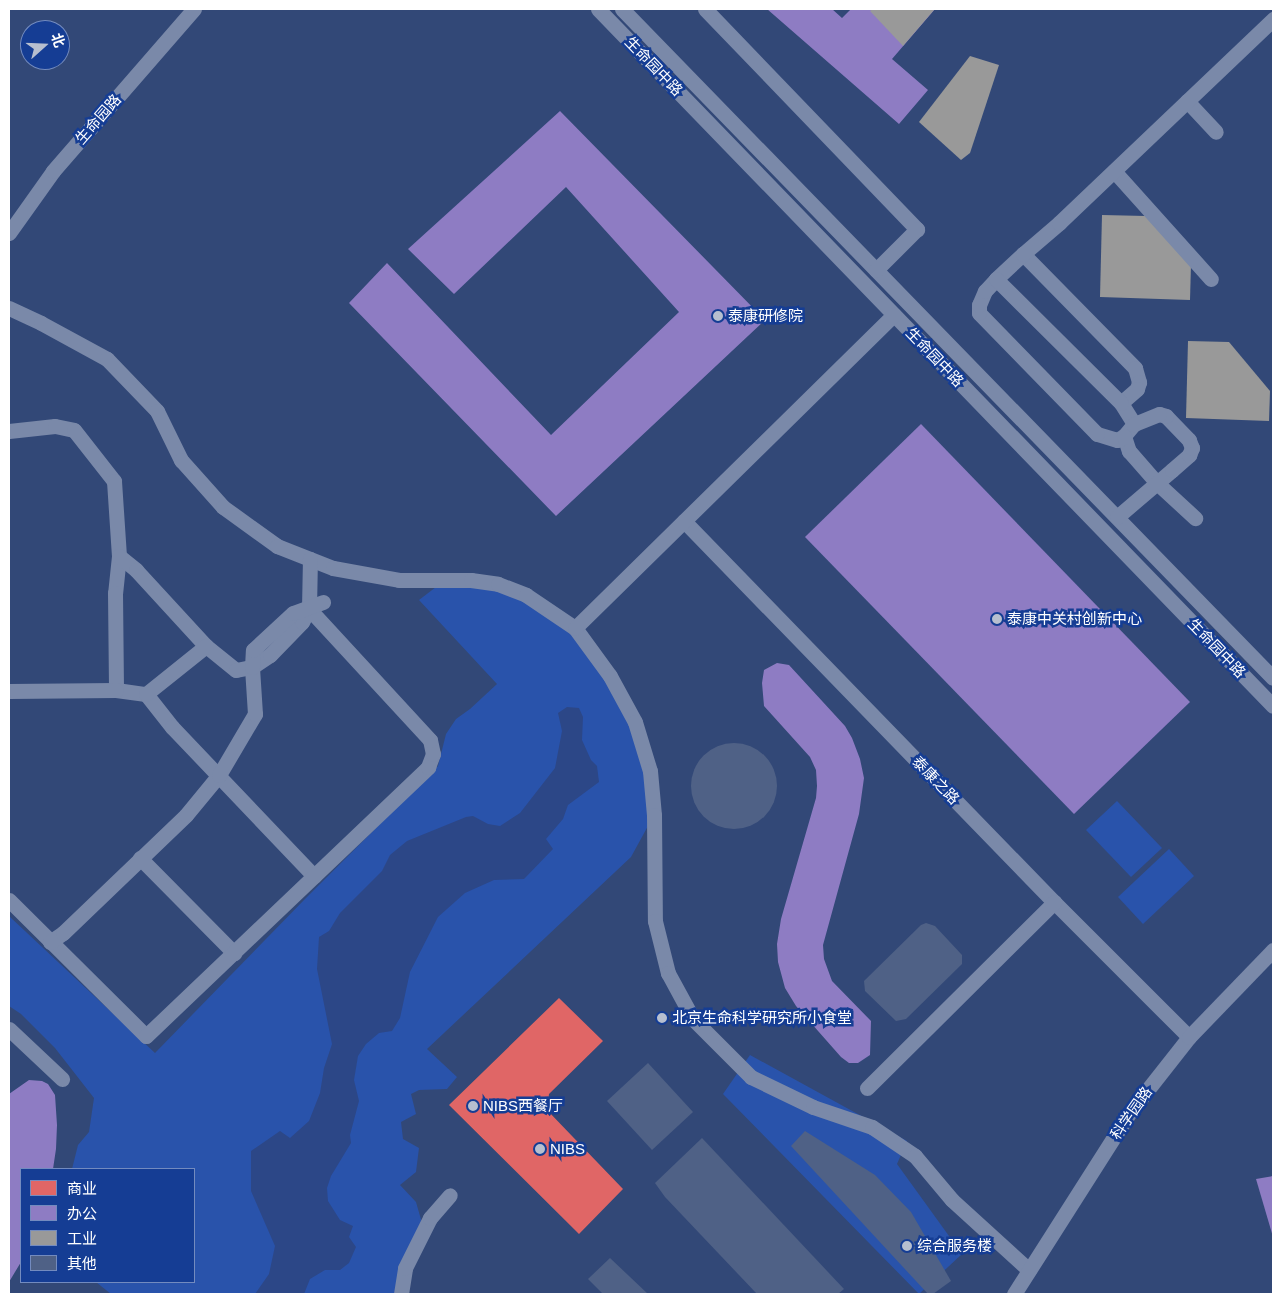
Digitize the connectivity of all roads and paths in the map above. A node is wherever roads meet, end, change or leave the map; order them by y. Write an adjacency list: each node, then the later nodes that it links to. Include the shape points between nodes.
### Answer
1 (598, 9): 15 (street, 生命园中路)
2 (705, 9): 11 (street, via 917,229)
3 (187, 10): 9 (street, 生命园路, via 53,171)
4 (626, 10): 11 (street, 生命园中路)
5 (1273, 19): 6 (street)
6 (1187, 101): 7 (street); 8 (street)
7 (1216, 132)
8 (1114, 171): 10 (street); 13 (street)
9 (9, 233)
10 (1023, 254): 12 (street); 16 (street, via 1135,368 1137,389)
11 (876, 270): 21 (street, 生命园中路)
12 (996, 279): 16 (street); 19 (street, via 985,291 979,313 1097,434 1117,440)
13 (1211, 279)
14 (9, 308): 25 (street, via 107,359 157,411 181,460 222,507 277,546)
15 (894, 315): 23 (street); 34 (street, 生命园中路)
16 (1121, 404): 17 (street)
17 (1134, 424): 19 (street); 20 (street, via 1160,414 1166,416 1189,440 1192,448 1189,455)
18 (9, 431): 24 (street, via 56,426 74,430 114,481)
19 (1124, 436): 20 (street, via 1129,451)
20 (1157, 483): 21 (street); 22 (street)
21 (1117, 517): 30 (street, 生命园中路)
22 (1195, 518)
23 (684, 521): 27 (street); 39 (street, 泰康之路)
24 (119, 556): 28 (street); 31 (street, via 115,593)
25 (310, 559): 26 (street); 27 (street, via 333,568 399,580 471,580 498,584 526,595)
26 (316, 605): 29 (street, via 293,613 253,650); 37 (street, via 430,740 433,754 428,767)
27 (575, 628): 48 (street, via 610,676 635,722 650,771 654,815 655,921 668,972 693,1019 751,1077 813,1107 872,1127 914,1156 952,1200)
28 (206, 646): 29 (street, via 236,670); 33 (street)
29 (252, 667): 35 (street, via 255,714)
30 (1273, 678)
31 (116, 690): 32 (street); 33 (street)
32 (9, 691)
33 (146, 694): 35 (street, via 172,727)
34 (1273, 706)
35 (219, 775): 36 (street, via 186,815); 37 (street)
36 (140, 858): 40 (street); 42 (street)
37 (314, 876): 42 (street)
38 (9, 900): 40 (street)
39 (1054, 902): 44 (street, 泰康之路); 46 (street)
40 (50, 942): 42 (street, via 146,1036)
41 (1273, 950): 44 (street, 科学园路)
42 (234, 953)
43 (9, 1029): 45 (street)
44 (1189, 1037): 48 (street, 科学园路, via 1130,1112)
45 (62, 1079)
46 (867, 1088)
47 (450, 1195): 49 (street, via 430,1218 405,1268)
48 (1029, 1270): 50 (street, 科学园路)
49 (400, 1294)
50 (1014, 1294)

